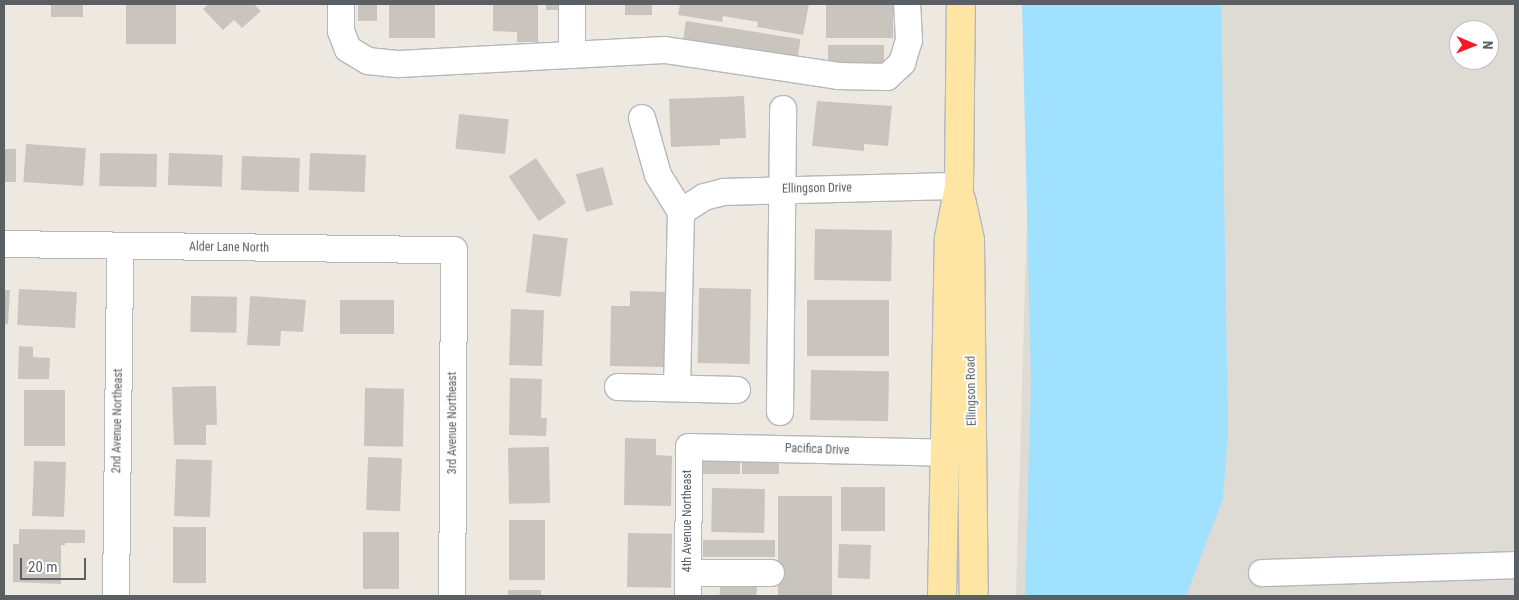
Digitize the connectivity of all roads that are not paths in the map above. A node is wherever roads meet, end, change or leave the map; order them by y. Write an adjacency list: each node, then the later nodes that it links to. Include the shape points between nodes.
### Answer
1 (341, 4): 5 (street, via 341,31 348,49 368,61 399,64)
2 (572, 4): 5 (street)
3 (908, 4): 5 (street, via 909,40 902,63 887,77 838,76 665,50)
4 (961, 4): 8 (main road, Ellingson Road)
5 (572, 55)
6 (783, 109): 9 (street)
7 (642, 118): 10 (street, via 658,175)
8 (959, 186): 9 (street, Ellingson Drive); 19 (main road, Ellingson Road, via 949,238); 27 (main road, Ellingson Road, via 970,240)
9 (782, 190): 10 (street, Ellingson Drive, via 724,192 704,197); 17 (street)
10 (681, 212): 15 (street)
11 (4, 244): 12 (street, Alder Lane North)
12 (120, 246): 13 (street, Alder Lane North); 24 (street, 2nd Avenue Northeast)
13 (454, 250): 25 (street, 3rd Avenue Northeast)
14 (618, 387): 15 (street)
15 (677, 388): 16 (street)
16 (737, 390)
17 (780, 412)
18 (689, 447): 19 (street, Pacifica Drive); 23 (street, 4th Avenue Northeast)
19 (945, 453): 26 (main road, Ellingson Road)
20 (1515, 565): 21 (street)
21 (1262, 573)
22 (772, 574): 23 (street)
23 (688, 584)
24 (116, 596)
25 (452, 596)
26 (942, 596)
27 (974, 596)

